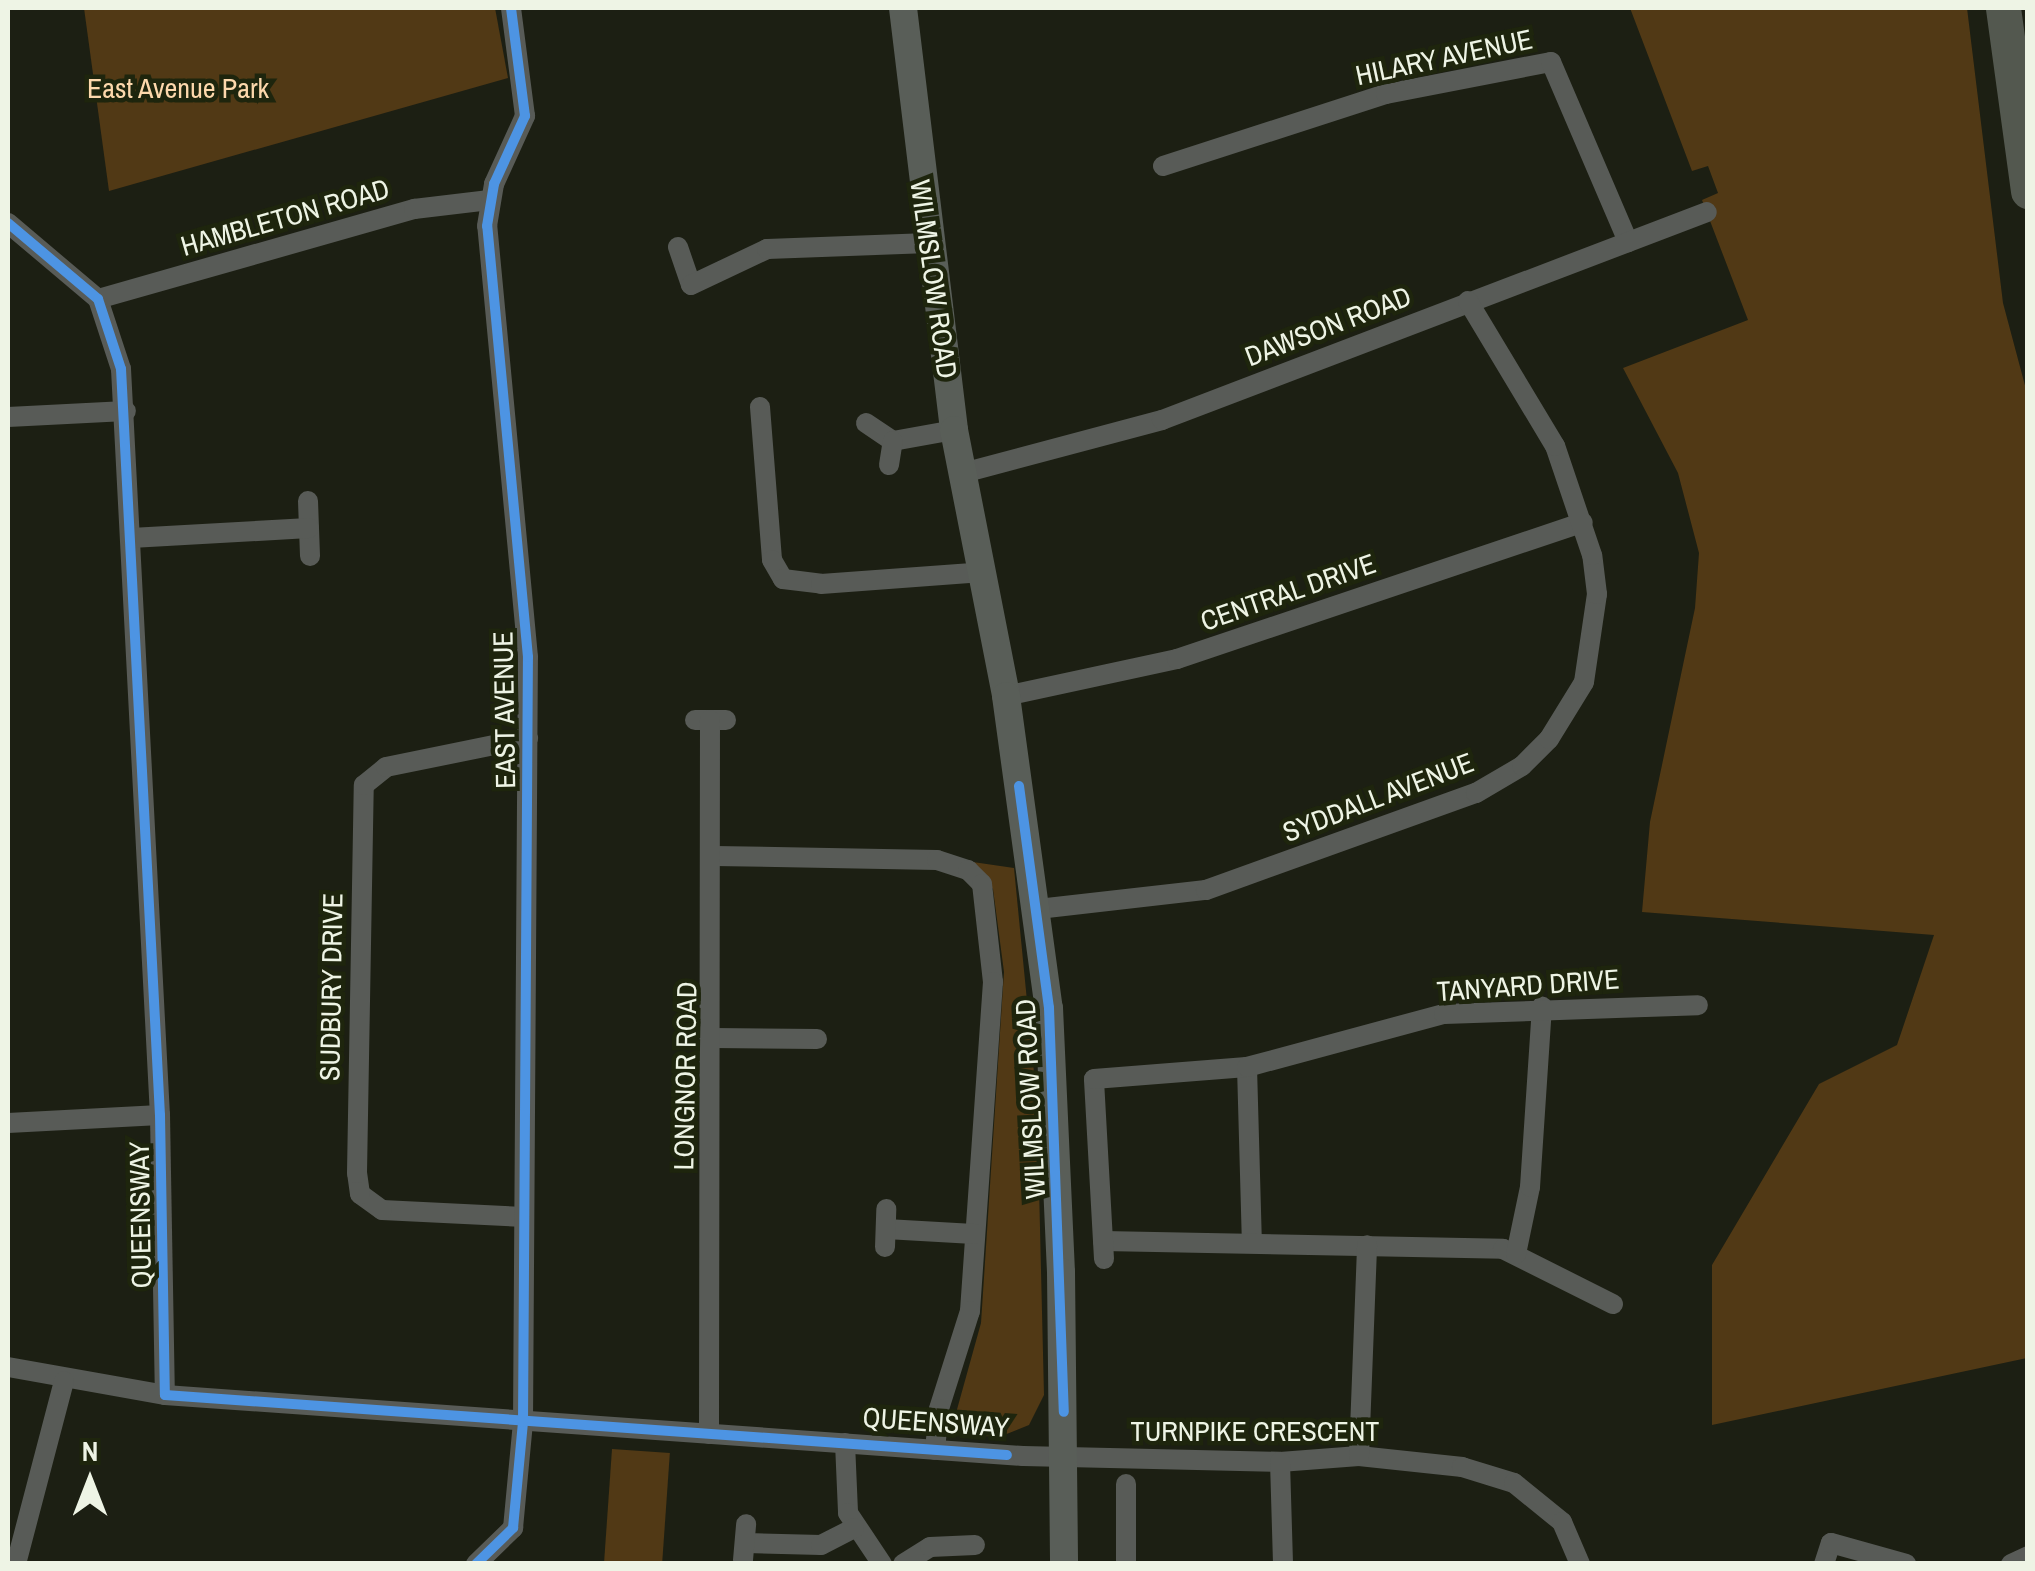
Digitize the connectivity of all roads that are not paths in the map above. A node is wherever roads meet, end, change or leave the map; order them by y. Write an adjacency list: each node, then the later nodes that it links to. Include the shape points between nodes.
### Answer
1 (512, 8): 6 (street, EAST AVENUE, via 525,116)
2 (902, 8): 10 (main road, WILMSLOW ROAD)
3 (2003, 8): 5 (highway)
4 (1163, 166): 9 (street, HILARY AVENUE, via 1386,94 1552,62)
5 (2028, 191)
6 (489, 200): 12 (street, HAMBLETON ROAD, via 414,208); 30 (street, EAST AVENUE, via 528,657)
7 (1707, 212): 9 (street, DAWSON ROAD)
8 (8, 223): 12 (street)
9 (1628, 242): 13 (street, DAWSON ROAD)
10 (928, 243): 11 (street, via 767,249 690,285); 18 (main road, WILMSLOW ROAD)
11 (678, 248)
12 (98, 299): 15 (street, QUEENSWAY, via 119,358)
13 (1468, 302): 21 (street, DAWSON ROAD, via 1162,420); 23 (street, SYDDALL AVENUE, via 1555,446)
14 (760, 408): 27 (street, via 772,560 783,579 822,584)
15 (126, 411): 16 (street); 25 (street, QUEENSWAY)
16 (8, 417)
17 (866, 423): 19 (street)
18 (954, 430): 19 (street); 21 (main road, WILMSLOW ROAD)
19 (893, 441): 20 (street)
20 (890, 465)
21 (963, 473): 27 (main road, WILMSLOW ROAD)
22 (308, 501): 24 (street)
23 (1583, 522): 28 (street, CENTRAL DRIVE, via 1177,659); 32 (street, SYDDALL AVENUE, via 1597,594 1584,682 1549,738 1522,766 1476,792 1206,890)
24 (309, 528): 25 (street); 26 (street)
25 (131, 538): 38 (street, QUEENSWAY)
26 (310, 556)
27 (983, 572): 28 (main road, WILMSLOW ROAD)
28 (1006, 696): 32 (main road, WILMSLOW ROAD)
29 (710, 720): 31 (street, LONGNOR ROAD)
30 (528, 738): 40 (street, EAST AVENUE); 40 (street, SUDBURY DRIVE, via 386,768 364,785 357,1154 360,1194 382,1210)
31 (714, 856): 35 (street, LONGNOR ROAD); 42 (street, WILMSLOW ROAD, via 937,860 977,876 987,896 993,982)
32 (1038, 909): 54 (main road, WILMSLOW ROAD, via 1052,1078)
33 (1698, 1005): 34 (street, TANYARD DRIVE)
34 (1542, 1006): 37 (street, TANYARD DRIVE, via 1444,1014); 45 (street, via 1530,1187)
35 (713, 1038): 36 (street); 51 (street, LONGNOR ROAD)
36 (817, 1039)
37 (1247, 1068): 43 (street); 43 (street, TANYARD DRIVE, via 1094,1079 1104,1250)
38 (160, 1115): 39 (street); 49 (street, QUEENSWAY)
39 (8, 1123)
40 (524, 1218): 50 (street, EAST AVENUE)
41 (886, 1228): 42 (street)
42 (974, 1234): 53 (street, WILMSLOW ROAD, via 965,1339 939,1410)
43 (1252, 1243): 44 (street)
44 (1367, 1245): 45 (street); 55 (street)
45 (1516, 1254): 46 (street)
46 (1613, 1304)
47 (8, 1367): 48 (street)
48 (64, 1381): 49 (street); 62 (street)
49 (165, 1395): 50 (street, QUEENSWAY)
50 (523, 1422): 51 (street, QUEENSWAY); 63 (street, EAST AVENUE, via 513,1528)
51 (709, 1434): 52 (street, QUEENSWAY)
52 (845, 1443): 53 (street, QUEENSWAY); 58 (street, via 843,1486)
53 (935, 1450): 54 (street, QUEENSWAY)
54 (1065, 1456): 56 (street, TURNPIKE CRESCENT); 66 (main road, WILMSLOW ROAD)
55 (1359, 1456): 56 (street, TURNPIKE CRESCENT); 69 (street, TURNPIKE CRESCENT, via 1462,1467 1514,1483 1562,1522)
56 (1280, 1462): 68 (street)
57 (1126, 1484): 67 (street)
58 (854, 1528): 59 (street, via 821,1545); 64 (street)
59 (745, 1542)
60 (975, 1545): 65 (street, via 930,1547)
61 (2028, 1556): 72 (street)
62 (16, 1564)
63 (476, 1564)
64 (882, 1564)
65 (903, 1564)
66 (1064, 1564)
67 (1126, 1564)
68 (1283, 1564)
69 (1580, 1564)
70 (1824, 1564): 71 (street, via 1831,1543)
71 (1906, 1564)
72 (2011, 1564)

